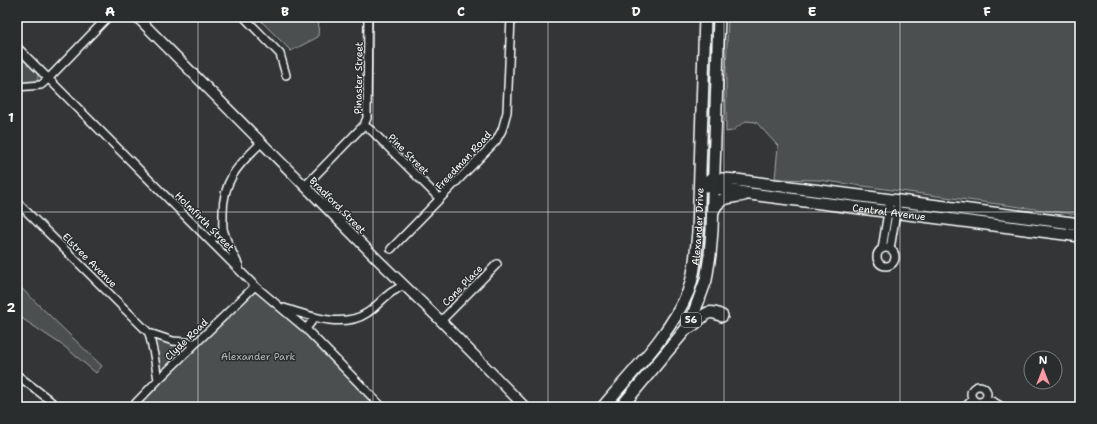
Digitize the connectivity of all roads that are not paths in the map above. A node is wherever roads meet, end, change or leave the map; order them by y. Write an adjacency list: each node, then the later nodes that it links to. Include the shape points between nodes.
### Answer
1 (137, 17): 13 (street, Bradford Street)
2 (244, 17): 9 (street, via 280,54)
3 (368, 17): 12 (street, Pinaster Street, via 368,110)
4 (511, 17): 20 (street, Freedman Road, via 507,112 502,130 490,149)
5 (705, 17): 16 (main road, Alexander Drive / 56)
6 (719, 17): 14 (main road, Alexander Drive / 56)
7 (108, 18): 10 (street)
8 (17, 47): 10 (street, Holmfirth Street)
9 (286, 74)
10 (48, 79): 11 (street, via 40,85); 27 (street, Holmfirth Street)
11 (17, 87)
12 (364, 125): 18 (street, Pinaster Street); 20 (street, Pine Street)
13 (261, 143): 18 (street, Bradford Street); 25 (street, via 245,158 226,186 222,204)
14 (714, 153): 15 (main road, via 724,173); 17 (main road, Alexander Drive / 56)
15 (736, 180): 17 (main road, Central Avenue); 22 (main road, Central Avenue)
16 (699, 182): 17 (main road, Central Avenue); 51 (main road, Alexander Drive / 56, via 696,253 687,293 661,338)
17 (713, 183): 19 (main road, Central Avenue); 23 (main road, Alexander Drive / 56)
18 (305, 186): 33 (street, Bradford Street)
19 (750, 194): 22 (main road, Central Avenue); 23 (main road, via 721,200 716,203)
20 (440, 199): 28 (street, Freedman Road)
21 (17, 202): 41 (street, Elstree Avenue)
22 (893, 206): 24 (main road, Central Avenue); 26 (main road, Central Avenue); 29 (street); 30 (street)
23 (713, 211): 40 (main road, Alexander Drive / 56, via 706,280 696,310)
24 (1080, 224)
25 (223, 231): 27 (street); 32 (street)
26 (1080, 236)
27 (210, 240): 32 (street, Holmfirth Street)
28 (391, 249)
29 (882, 249): 30 (street); 30 (street, via 877,253 876,259 884,266 894,261 895,256)
30 (890, 249)
31 (497, 264): 38 (street, Cone Place)
32 (240, 269): 34 (street, Holmfirth Street)
33 (403, 285): 37 (street, via 359,318 336,320); 38 (street, Bradford Street)
34 (255, 286): 35 (street, Holmfirth Street); 42 (street, Clyde Road)
35 (280, 306): 37 (street); 39 (street, Holmfirth Street)
36 (722, 316): 40 (main road, via 712,312 706,313)
37 (315, 317): 39 (street)
38 (441, 321): 50 (street, Bradford Street)
39 (306, 329): 49 (street, Holmfirth Street)
40 (686, 329): 52 (main road, Alexander Drive / 56)
41 (149, 333): 42 (street, Elstree Avenue, via 173,341); 44 (street)
42 (196, 343): 44 (street, Clyde Road)
43 (17, 375): 47 (street)
44 (158, 380): 48 (street, Clyde Road)
45 (973, 399): 46 (street, via 979,402); 46 (street, via 971,394 975,386 986,389); 53 (street)
46 (986, 399): 54 (street)
47 (57, 407)
48 (132, 407)
49 (382, 407)
50 (524, 407)
51 (603, 407)
52 (621, 407)
53 (965, 407)
54 (1002, 407)

